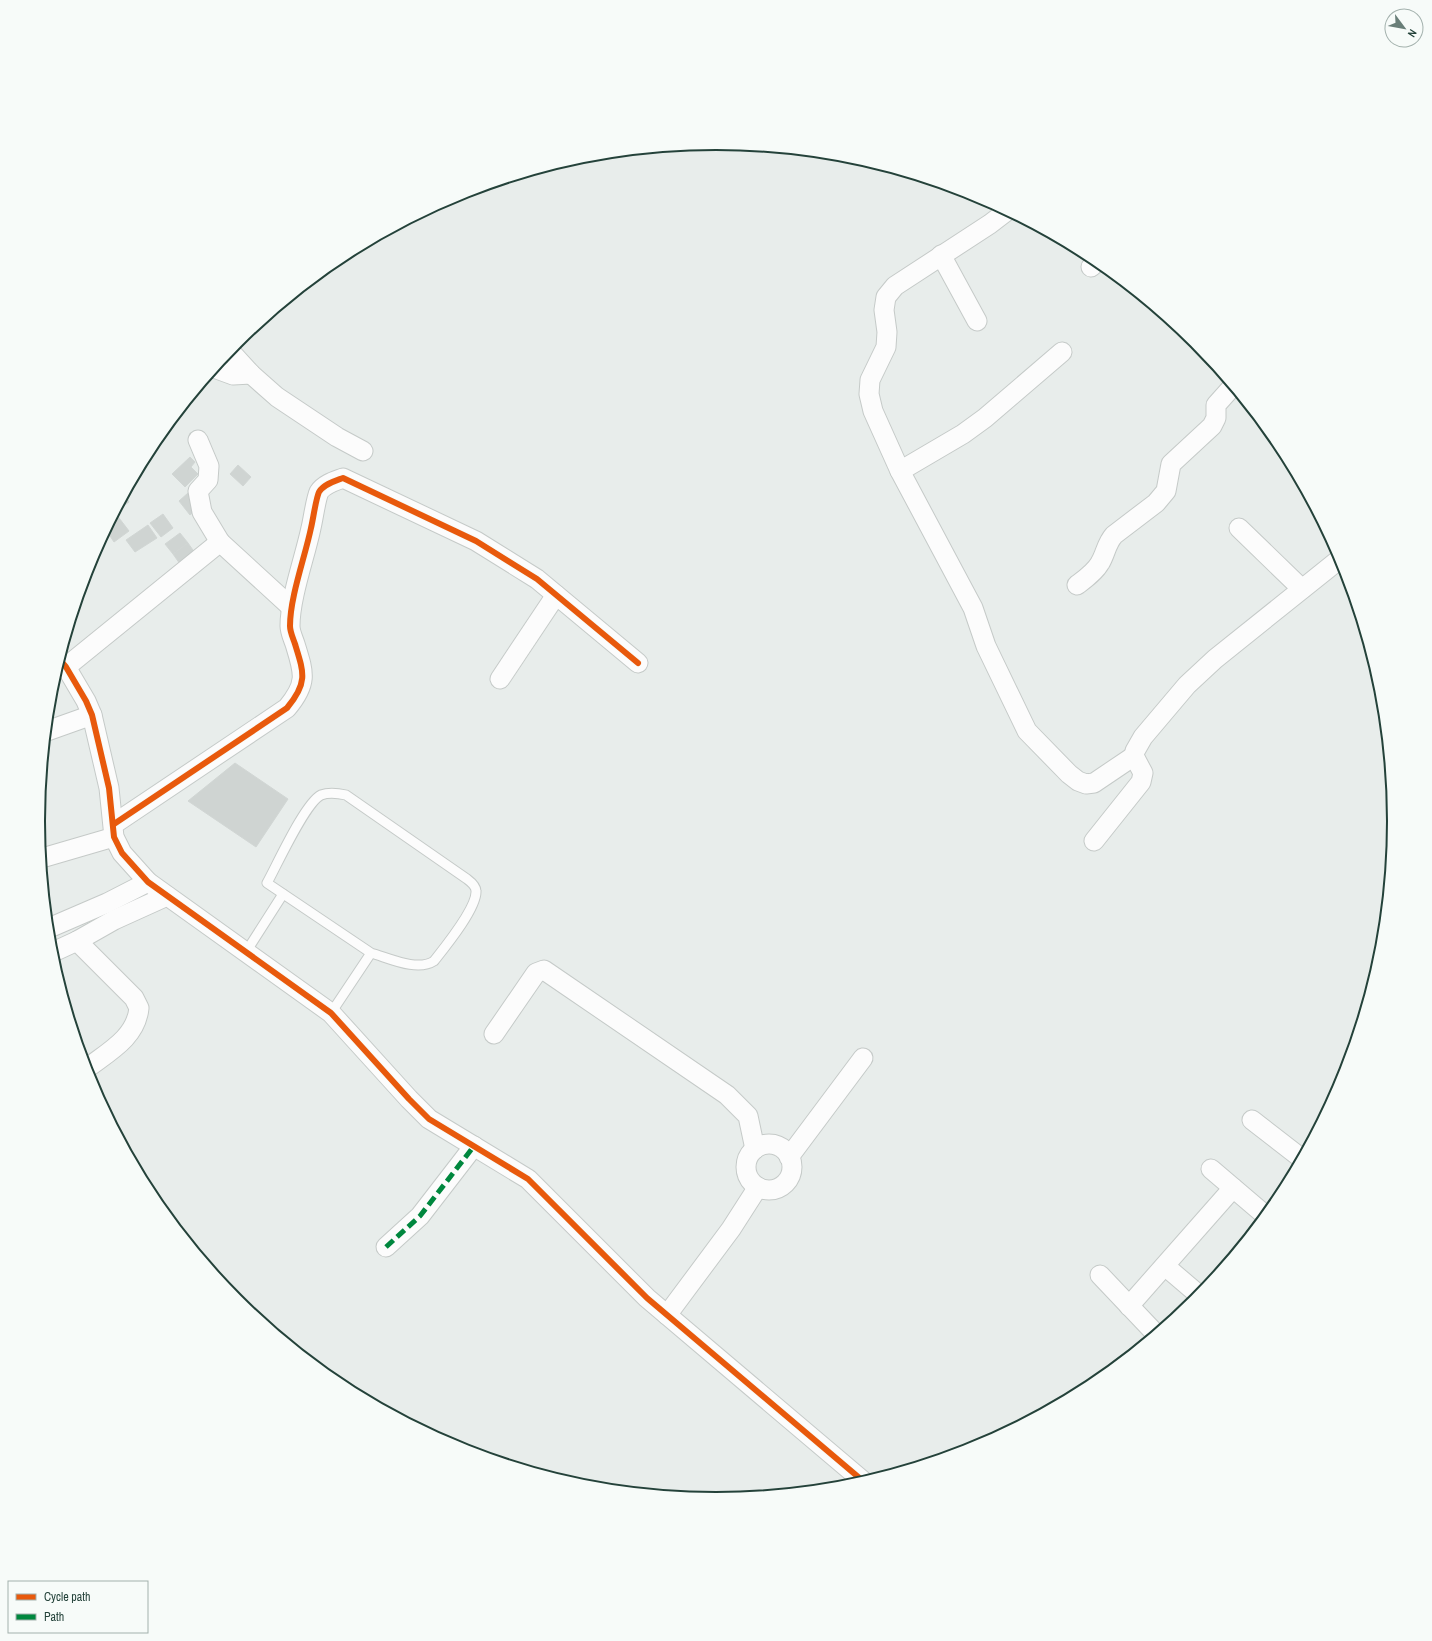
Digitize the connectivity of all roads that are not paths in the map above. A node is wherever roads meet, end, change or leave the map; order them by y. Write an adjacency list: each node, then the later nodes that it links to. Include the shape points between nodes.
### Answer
1 (1003, 214): 2 (street)
2 (941, 255): 3 (street); 11 (street, via 894,286 886,297 886,347 870,380 869,394 873,411)
3 (977, 321)
4 (1062, 352): 11 (street, via 985,418)
5 (234, 355): 7 (street)
6 (219, 370): 7 (street, via 233,375)
7 (251, 374): 10 (street, via 278,397 337,437)
8 (1230, 390): 15 (street, via 1216,405 1216,418 1212,426 1171,464 1166,491 1156,503 1114,535 1100,563)
9 (198, 440): 13 (street, via 210,466 208,480 198,491 202,512)
10 (363, 451)
11 (900, 471): 25 (street, via 973,608 986,646 1027,731 1069,774 1086,784 1094,783)
12 (1239, 528): 16 (street)
13 (220, 542): 18 (street); 19 (street)
14 (1335, 563): 16 (street)
15 (1077, 585)
16 (1302, 590): 25 (street, via 1187,685 1143,737)
17 (556, 595): 18 (street, via 537,579 476,541 343,478 319,492); 20 (street); 22 (street)
18 (291, 607): 26 (street, via 290,628 303,676 297,697 287,708)
19 (65, 662)
20 (638, 663)
21 (64, 665): 23 (street)
22 (500, 679)
23 (92, 715): 24 (street); 26 (street, via 109,788)
24 (52, 729)
25 (1134, 756): 27 (street, via 1143,773 1141,782)
26 (114, 830): 28 (street); 29 (street, via 122,853)
27 (1094, 841)
28 (46, 857)
29 (148, 882): 31 (street); 32 (street)
30 (284, 894): 35 (lane); 36 (lane); 36 (lane, via 267,883 305,812 320,796 328,793 346,795 473,884 476,890 475,900 469,912 434,961 428,965 418,966)
31 (167, 896): 33 (street, via 114,920); 35 (street)
32 (54, 926)
33 (78, 941): 34 (street); 40 (street, via 134,998 139,1008 130,1033)
34 (58, 950)
35 (246, 952): 37 (street)
36 (371, 953): 37 (lane)
37 (331, 1013): 42 (street, via 418,1109 429,1119)
38 (494, 1034): 43 (street, via 536,973 544,970 727,1095 748,1116)
39 (863, 1058): 45 (street)
40 (92, 1065)
41 (1252, 1120): 44 (street)
42 (474, 1146): 50 (street, via 424,1211); 55 (street, via 528,1179)
43 (755, 1149): 45 (street, via 770,1144 778,1146); 47 (street, via 746,1162 746,1169 748,1177)
44 (1297, 1155)
45 (789, 1157): 47 (street, via 791,1170 781,1186 770,1190)
46 (1210, 1169): 48 (street)
47 (758, 1187): 55 (street)
48 (1233, 1188): 49 (street); 51 (street)
49 (1261, 1211)
50 (386, 1246)
51 (1165, 1266): 53 (street); 54 (street)
52 (1100, 1275): 54 (street)
53 (1194, 1291)
54 (1129, 1306): 56 (street)
55 (667, 1315): 57 (street)
56 (1152, 1330)
57 (858, 1477)

